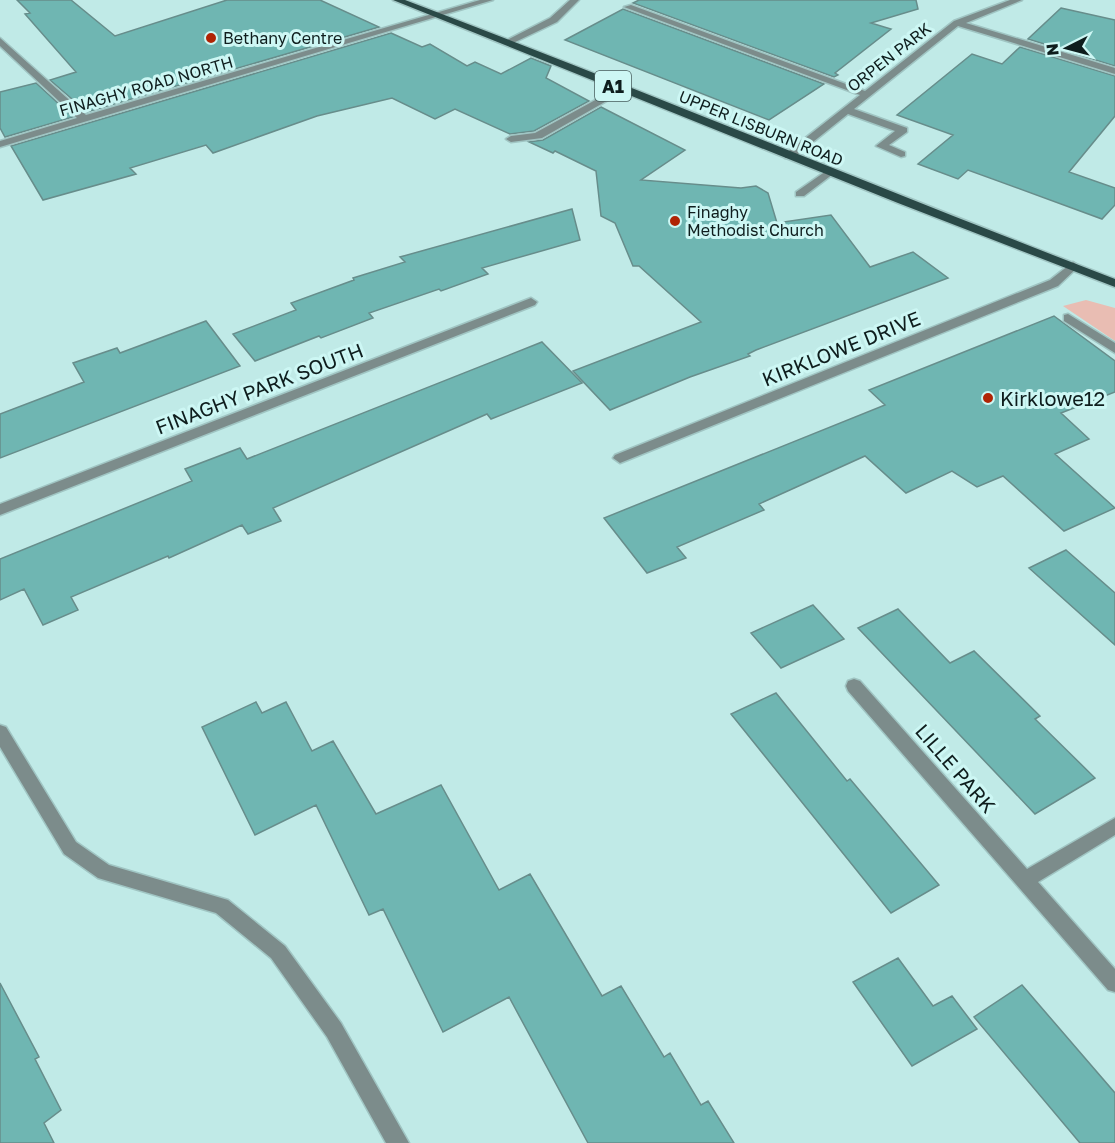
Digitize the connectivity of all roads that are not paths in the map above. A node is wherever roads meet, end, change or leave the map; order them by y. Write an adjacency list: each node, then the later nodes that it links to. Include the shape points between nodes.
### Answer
1 (397, 0): 6 (main road, UPPER LISBURN ROAD / A1)
2 (489, 0): 6 (street, FINAGHY ROAD NORTH)
3 (575, 0): 9 (street, via 539,29)
4 (1018, 0): 7 (street, ORPEN PARK)
5 (628, 7): 12 (street)
6 (438, 17): 9 (main road, UPPER LISBURN ROAD / A1); 14 (street, FINAGHY ROAD NORTH)
7 (957, 22): 10 (street); 12 (street, ORPEN PARK)
8 (0, 41): 14 (street)
9 (508, 42): 11 (main road, UPPER LISBURN ROAD / A1)
10 (1115, 71)
11 (621, 89): 15 (street, via 538,136); 18 (main road, UPPER LISBURN ROAD / A1)
12 (865, 94): 13 (street, ORPEN PARK)
13 (847, 110): 17 (street, via 903,130 881,146); 18 (street, ORPEN PARK)
14 (84, 120): 16 (street, FINAGHY ROAD NORTH)
15 (511, 139)
16 (0, 144)
17 (901, 154)
18 (789, 156): 19 (main road, UPPER LISBURN ROAD / A1)
19 (829, 172): 20 (street); 21 (main road, UPPER LISBURN ROAD / A1)
20 (800, 194)
21 (1073, 266): 22 (main road, UPPER LISBURN ROAD / A1); 26 (street, KIRKLOWE DRIVE, via 1054,283)
22 (1115, 283)
23 (531, 302): 27 (street, FINAGHY PARK SOUTH)
24 (1068, 318): 25 (street)
25 (1115, 349)
26 (620, 458)
27 (0, 510)
28 (854, 686): 31 (street, LILLE PARK)
29 (0, 732): 33 (street, via 70,848 104,872 221,906 278,952 334,1030)
30 (1115, 826): 31 (street)
31 (1025, 880): 32 (street, LILLE PARK)
32 (1115, 983)
33 (398, 1143)

